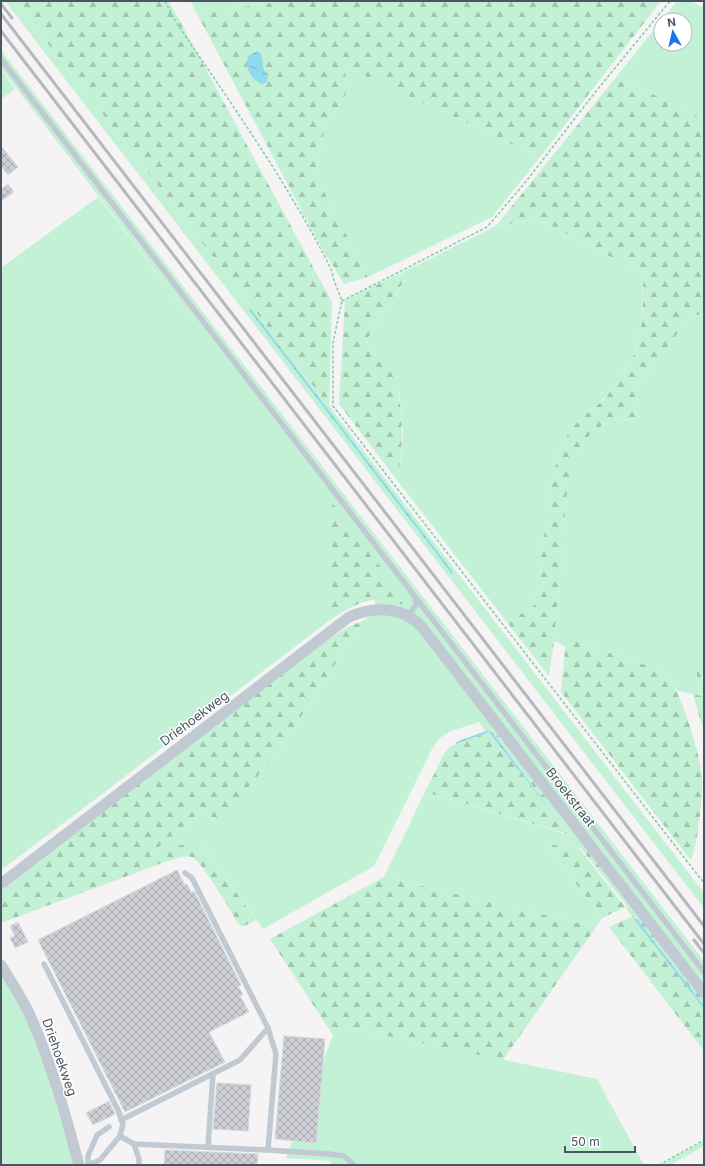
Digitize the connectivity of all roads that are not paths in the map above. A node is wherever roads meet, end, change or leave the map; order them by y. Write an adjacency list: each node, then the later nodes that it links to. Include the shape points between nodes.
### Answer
1 (1, 59): 2 (lane)
2 (414, 594): 3 (lane, via 416,605); 8 (lane)
3 (411, 617): 5 (street, Driehoekweg, via 392,610 375,609 349,617); 9 (street, Broekstraat, via 422,627)
4 (185, 873): 10 (lane, via 192,878)
5 (1, 884)
6 (44, 964): 12 (lane)
7 (1, 965): 18 (street, Driehoekweg, via 28,1011 40,1039 54,1077)
8 (704, 972)
9 (704, 993)
10 (268, 1028): 11 (lane, via 240,1060); 17 (lane, via 276,1054)
11 (213, 1074): 12 (lane); 16 (lane)
12 (121, 1120): 14 (lane, via 123,1124)
13 (109, 1127): 19 (lane, via 97,1134 88,1156)
14 (120, 1136): 15 (lane); 19 (lane, via 100,1160)
15 (134, 1144): 16 (lane); 20 (lane)
16 (208, 1147): 17 (lane)
17 (268, 1150): 21 (lane, via 344,1156)
18 (79, 1165)
19 (88, 1165)
20 (139, 1165)
21 (354, 1165)

